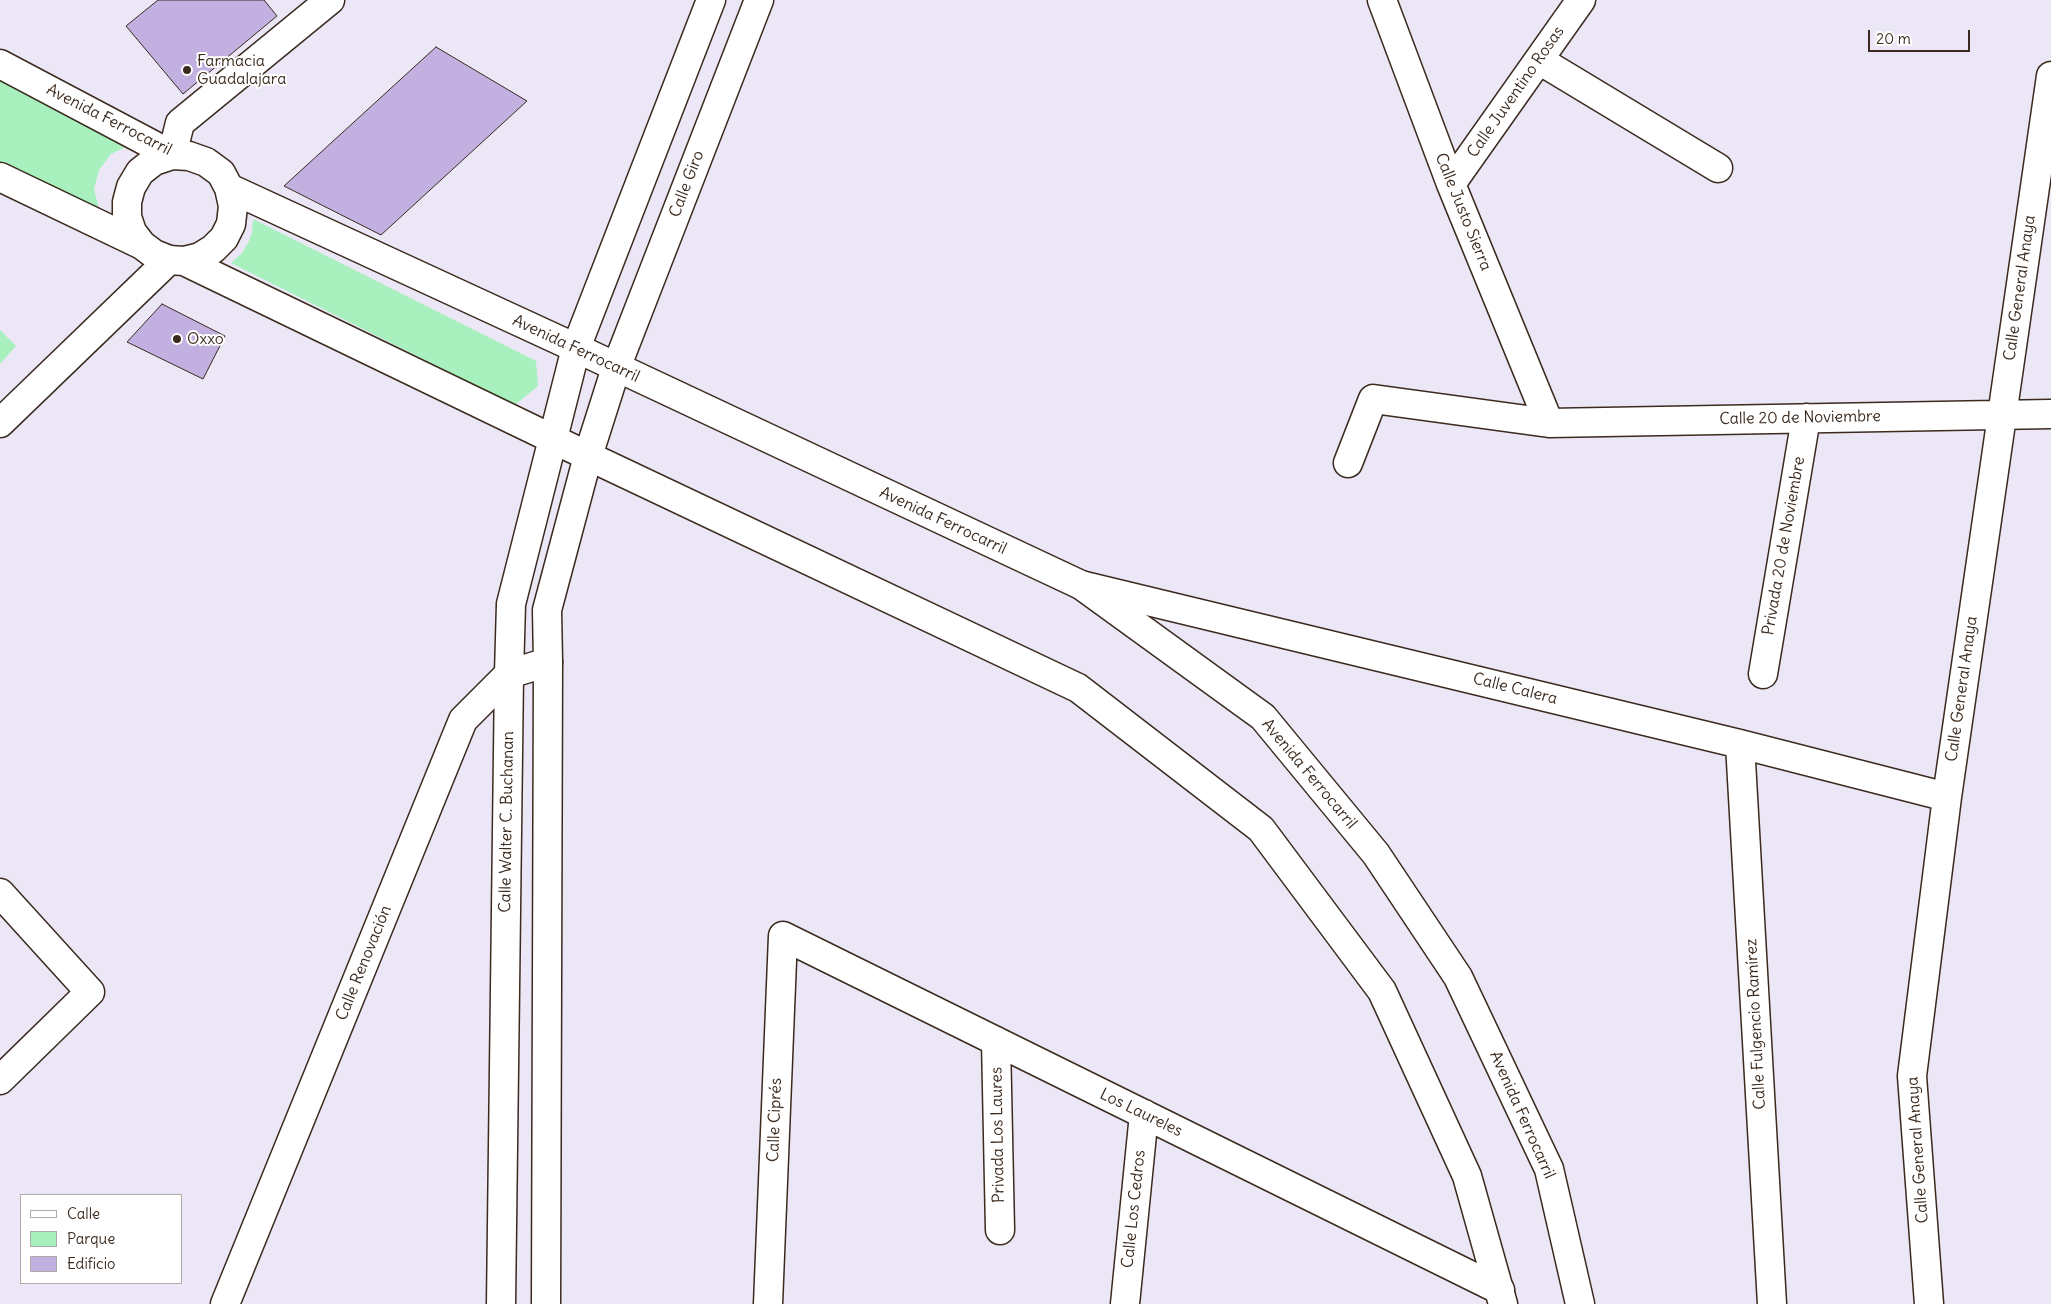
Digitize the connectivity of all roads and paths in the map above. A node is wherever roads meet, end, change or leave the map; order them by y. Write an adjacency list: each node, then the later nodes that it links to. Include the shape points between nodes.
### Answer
1 (330, 0): 9 (street, via 180,124)
2 (712, 0): 16 (street)
3 (758, 0): 17 (street, Calle Giro)
4 (1382, 0): 12 (street, Calle Justo Sierra)
5 (1581, 0): 6 (street, Calle Juventino Rosas)
6 (1539, 60): 10 (street); 12 (street, Calle Juventino Rosas)
7 (0, 64): 9 (street, Avenida Ferrocarril)
8 (2051, 76): 19 (street, Calle General Anaya)
9 (172, 155): 13 (street, Avenida Ferrocarril, via 206,162 221,173); 14 (street, via 154,161 140,172 131,187 128,217 132,232)
10 (1718, 168)
11 (0, 177): 14 (street)
12 (1451, 184): 22 (street, Calle Justo Sierra)
13 (229, 188): 15 (street, via 233,206 231,224 224,238 200,257); 16 (street, Avenida Ferrocarril)
14 (142, 245): 15 (street, via 154,254)
15 (176, 260): 21 (street); 23 (street)
16 (576, 348): 17 (street, Avenida Ferrocarril); 23 (street, Calle Walter C. Buchanan)
17 (616, 368): 24 (street); 26 (street, Avenida Ferrocarril)
18 (2051, 414): 19 (street, Calle 20 de Noviembre)
19 (2001, 415): 20 (street, Calle 20 de Noviembre); 31 (street, Calle General Anaya)
20 (1806, 418): 22 (street, Calle 20 de Noviembre); 29 (street, Privada 20 de Noviembre)
21 (0, 423)
22 (1549, 423): 25 (street, via 1373,400)
23 (553, 439): 24 (street); 28 (street, Calle Walter C. Buchanan, via 511,604)
24 (588, 456): 27 (street, via 547,610); 38 (street, via 1078,688 1261,829 1382,991 1467,1176)
25 (1348, 463)
26 (1081, 585): 30 (street, Calle Calera); 44 (street, Avenida Ferrocarril, via 1263,717 1376,854 1458,977 1549,1169)
27 (548, 662): 28 (street, Calle Renovación); 41 (street)
28 (509, 674): 39 (street, Calle Renovación, via 463,720); 40 (street, Calle Walter C. Buchanan)
29 (1763, 674)
30 (1740, 744): 31 (street, Calle Calera); 45 (street, Calle Fulgencio Ramírez)
31 (1947, 797): 46 (street, Calle General Anaya, via 1912,1076)
32 (0, 893): 35 (street, via 90,992)
33 (783, 936): 34 (street, Los Laureles); 42 (street, Calle Ciprés)
34 (996, 1041): 36 (street, Los Laureles); 37 (street, Privada Los Laures)
35 (0, 1080)
36 (1144, 1114): 38 (street, Los Laureles); 43 (street, Calle Los Cedros)
37 (1000, 1230)
38 (1501, 1297)
39 (225, 1304)
40 (501, 1304)
41 (546, 1304)
42 (768, 1304)
43 (1124, 1304)
44 (1580, 1304)
45 (1772, 1304)
46 (1929, 1304)

